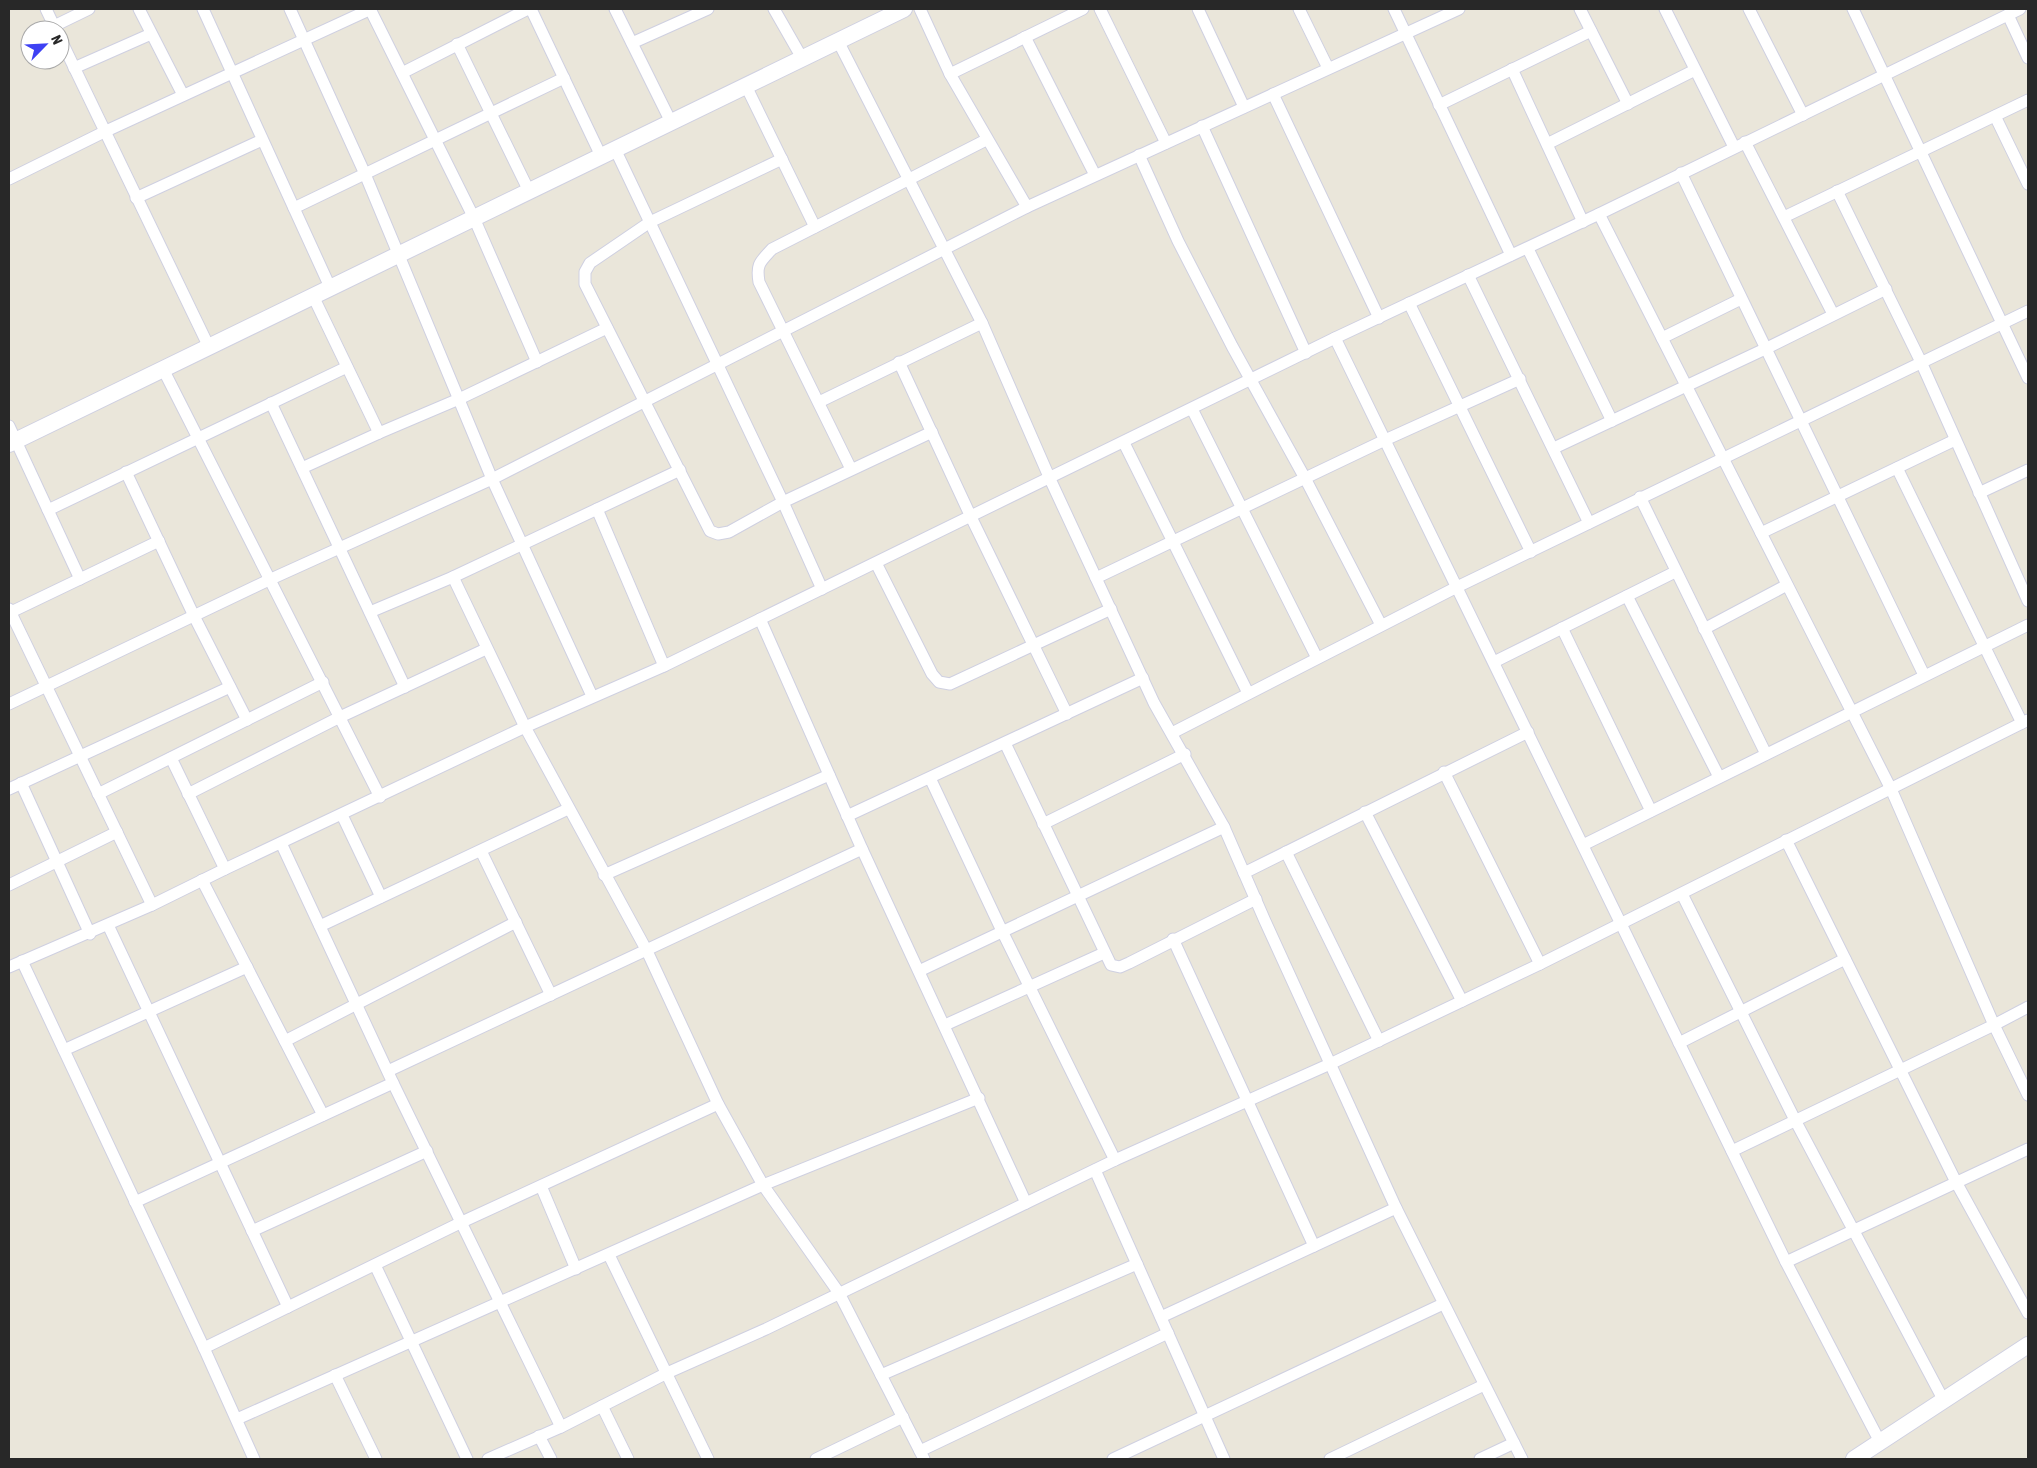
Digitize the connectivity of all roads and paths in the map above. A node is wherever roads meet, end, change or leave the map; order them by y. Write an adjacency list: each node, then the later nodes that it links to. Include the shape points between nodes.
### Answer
1 (89, 9): 25 (street)
2 (139, 9): 28 (street)
3 (203, 9): 41 (street)
4 (290, 9): 30 (street)
5 (371, 9): 30 (street); 42 (street)
6 (530, 9): 33 (street); 45 (street)
7 (615, 9): 32 (street)
8 (708, 9): 23 (street)
9 (774, 9): 34 (street)
10 (904, 9): 31 (street)
11 (920, 9): 43 (street)
12 (1083, 9): 29 (street)
13 (1100, 9): 62 (street)
14 (1198, 9): 52 (street)
15 (1299, 9): 38 (street)
16 (1394, 9): 27 (street)
17 (1459, 9): 27 (street)
18 (1580, 9): 26 (street)
19 (1665, 9): 40 (street)
20 (1749, 9): 54 (street)
21 (1853, 9): 44 (street)
22 (2020, 9): 24 (street)
23 (683, 14): 32 (street)
24 (2008, 15): 35 (street); 44 (street)
25 (69, 20)
26 (1591, 31): 39 (street); 50 (street)
27 (1406, 33): 38 (street); 51 (street)
28 (151, 34): 37 (street); 48 (street)
29 (1025, 37): 43 (street); 72 (street)
30 (306, 40): 41 (street); 71 (street)
31 (838, 41): 34 (street); 74 (street)
32 (632, 43): 56 (street)
33 (457, 44): 42 (street); 53 (street)
34 (802, 58): 46 (street)
35 (2028, 58)
36 (70, 59): 37 (street)
37 (74, 68): 58 (street)
38 (1328, 68): 47 (street)
39 (1512, 69): 51 (street); 64 (street)
40 (1695, 70): 50 (street); 65 (street)
41 (232, 73): 48 (street); 59 (street)
42 (402, 73): 61 (street)
43 (950, 74): 60 (street)
44 (1885, 76): 54 (street); 66 (street)
45 (564, 78): 53 (street); 67 (street)
46 (746, 86): 56 (street); 69 (street)
47 (1273, 94): 52 (street); 99 (street)
48 (183, 95): 58 (street)
49 (2028, 100): 55 (street)
50 (1628, 104): 64 (street)
51 (1439, 105): 90 (street)
52 (1244, 107): 57 (street)
53 (490, 115): 61 (street); 76 (street)
54 (1803, 115): 63 (street)
55 (1995, 116): 66 (street); 75 (street)
56 (671, 122): 67 (street)
57 (1202, 126): 62 (street); 108 (street)
58 (104, 132): 73 (street); 78 (street)
59 (262, 140): 78 (street); 80 (street)
60 (986, 140): 74 (street); 79 (street)
61 (435, 141): 71 (street); 83 (street)
62 (1166, 142): 68 (street)
63 (1745, 142): 65 (street); 82 (street)
64 (1547, 144): 85 (street)
65 (1734, 147): 70 (street)
66 (1921, 152): 77 (street); 101 (street)
67 (608, 153): 76 (street); 84 (street)
68 (1139, 154): 72 (street); 116 (street, via 1178,241)
69 (782, 159): 84 (street); 86 (street)
70 (1681, 173): 81 (street); 95 (street)
71 (365, 174): 80 (street); 89 (street)
72 (1095, 175): 79 (street)
73 (9, 179)
74 (910, 179): 86 (street); 87 (street)
75 (2028, 184)
76 (529, 191): 83 (street)
77 (1837, 191): 82 (street); 93 (street)
78 (136, 198): 106 (street)
79 (1026, 207): 87 (street)
80 (294, 208): 92 (street)
81 (1599, 214): 85 (street); 105 (street)
82 (1784, 217): 98 (street)
83 (474, 218): 89 (street); 109 (street)
84 (650, 222): 102 (street, via 590,263 584,272 585,284); 112 (street)
85 (1583, 222): 88 (street)
86 (815, 227): 103 (street, via 772,249 757,270 759,282)
87 (946, 249): 100 (street); 103 (street)
88 (1528, 249): 90 (street); 126 (street)
89 (398, 254): 92 (street); 119 (street)
90 (1511, 255): 91 (street)
91 (1468, 275): 96 (street); 117 (street)
92 (330, 287): 94 (street)
93 (1886, 289): 98 (street); 111 (street)
94 (313, 296): 106 (street); 113 (street)
95 (1741, 299): 105 (street); 107 (street)
96 (1409, 303): 99 (street); 123 (street)
97 (2028, 311): 101 (street)
98 (1833, 314): 107 (street)
99 (1379, 318): 104 (street)
100 (982, 323): 110 (street); 144 (street)
101 (2002, 323): 111 (street); 115 (street)
102 (607, 328): 109 (street); 120 (street)
103 (784, 331): 112 (street); 121 (street)
104 (1335, 338): 108 (street); 131 (street)
105 (1662, 338): 118 (street)
106 (208, 347): 114 (street)
107 (1765, 349): 118 (street); 125 (street)
108 (1306, 352): 116 (street)
109 (537, 362): 119 (street)
110 (899, 362): 121 (street); 128 (street)
111 (1922, 362): 125 (street); 132 (street)
112 (717, 366): 120 (street); 149 (street)
113 (347, 368): 122 (street); 129 (street)
114 (163, 369): 130 (street); 133 (street)
115 (2028, 378)
116 (1252, 380): 124 (street); 145 (street)
117 (1520, 380): 123 (street); 135 (street)
118 (1686, 386): 126 (street); 136 (street)
119 (459, 400): 129 (street); 143 (street)
120 (646, 402): 140 (street); 143 (street)
121 (819, 402): 139 (street)
122 (271, 403): 130 (street); 137 (street)
123 (1459, 407): 131 (street); 160 (street)
124 (1192, 409): 134 (street); 151 (street)
125 (1801, 420): 136 (street); 147 (street)
126 (1612, 421): 135 (street)
127 (9, 426): 133 (street)
128 (932, 432): 139 (street); 153 (street)
129 (379, 433): 137 (street)
130 (198, 437): 142 (street); 166 (street)
131 (1385, 440): 145 (street); 168 (street)
132 (1955, 440): 138 (street); 146 (street)
133 (12, 442): 152 (street)
134 (1124, 442): 144 (street); 157 (street)
135 (1554, 448): 154 (street)
136 (1723, 457): 148 (street); 155 (street)
137 (302, 468): 159 (street)
138 (1898, 468): 147 (street); 182 (street)
139 (852, 469): 149 (street)
140 (680, 470): 149 (street, via 710,531 718,534 729,532); 150 (street)
141 (2028, 470): 146 (street)
142 (126, 472): 152 (street); 156 (street)
143 (492, 479): 158 (street); 159 (street)
144 (1050, 479): 153 (street); 164 (street)
145 (1306, 480): 151 (street); 177 (street)
146 (1979, 493): 171 (street)
147 (1838, 497): 155 (street); 187 (street)
148 (1640, 498): 154 (street); 162 (street)
149 (783, 502): 169 (street)
150 (597, 509): 158 (street); 186 (street)
151 (1243, 509): 157 (street); 184 (street)
152 (48, 510): 165 (street)
153 (971, 517): 161 (street); 181 (street)
154 (1589, 523): 160 (street)
155 (1761, 533): 167 (street)
156 (159, 541): 165 (street); 175 (street)
157 (1173, 542): 164 (street); 193 (street)
158 (522, 545): 163 (street); 194 (street)
159 (340, 548): 166 (street); 174 (street)
160 (1531, 552): 168 (street)
161 (876, 563): 169 (street); 181 (street, via 939,682 950,684)
162 (1675, 572): 170 (street); 180 (street)
163 (453, 577): 174 (street); 183 (street)
164 (1096, 578): 172 (street)
165 (80, 579): 173 (street)
166 (271, 579): 175 (street); 189 (street)
167 (1787, 585): 180 (street); 196 (street)
168 (1458, 587): 177 (street); 185 (street)
169 (822, 589): 176 (street)
170 (1627, 596): 179 (street); 212 (street)
171 (2028, 601)
172 (1111, 609): 181 (street); 188 (street)
173 (9, 611): 190 (street)
174 (370, 612): 192 (street)
175 (194, 616): 190 (street); 191 (street)
176 (760, 620): 186 (street); 210 (street)
177 (1381, 625): 184 (street)
178 (2028, 625): 182 (street)
179 (1562, 628): 185 (street); 220 (street)
180 (1704, 629): 206 (street)
181 (1033, 644): 197 (street)
182 (1984, 646): 187 (street); 200 (street)
183 (486, 649): 192 (street); 201 (street)
184 (1317, 658): 193 (street)
185 (1494, 662): 202 (street)
186 (664, 666): 194 (street)
187 (1924, 675): 196 (street)
188 (1143, 678): 197 (street); 203 (street)
189 (322, 682): 198 (street); 199 (street)
190 (46, 686): 195 (street); 207 (street)
191 (230, 686): 199 (street); 207 (street)
192 (405, 687): 198 (street)
193 (1248, 693): 203 (street)
194 (592, 696): 201 (street)
195 (9, 704)
196 (1852, 710): 206 (street); 215 (street)
197 (1067, 714): 204 (street)
198 (340, 717): 217 (street); 218 (street)
199 (247, 720): 208 (street)
200 (2025, 722): 215 (street)
201 (525, 727): 218 (street); 219 (street)
202 (1528, 732): 209 (street); 229 (street)
203 (1172, 733): 205 (street)
204 (1005, 743): 211 (street); 224 (street)
205 (1185, 754): 224 (street); 225 (street)
206 (1766, 754): 212 (street)
207 (80, 755): 213 (street); 216 (street)
208 (171, 758): 216 (street); 217 (street)
209 (1444, 772): 221 (street); 255 (street)
210 (829, 775): 223 (street); 236 (street)
211 (930, 778): 223 (street); 248 (street)
212 (1719, 778): 220 (street)
213 (21, 784): 214 (street); 233 (street)
214 (9, 789)
215 (1891, 789): 227 (street); 267 (street)
216 (98, 794): 226 (street)
217 (188, 794): 234 (street)
218 (380, 797): 222 (street)
219 (568, 810): 231 (street); 236 (street)
220 (1652, 811): 229 (street)
221 (1365, 812): 232 (street); 261 (street)
222 (342, 815): 228 (street); 241 (street)
223 (847, 816): 230 (street)
224 (1043, 824): 240 (street)
225 (1224, 827): 235 (street); 240 (street)
226 (117, 832): 233 (street); 243 (street)
227 (1786, 840): 239 (street); 253 (street)
228 (281, 843): 234 (street); 247 (street)
229 (1583, 845): 245 (street)
230 (862, 849): 251 (street); 258 (street)
231 (481, 851): 241 (street); 244 (street)
232 (1286, 852): 235 (street); 269 (street)
233 (58, 861): 238 (street); 249 (street)
234 (225, 869): 237 (street)
235 (1244, 872): 242 (street)
236 (604, 875): 251 (street)
237 (202, 880): 243 (street); 257 (street)
238 (9, 885)
239 (1682, 894): 245 (street); 265 (street)
240 (1077, 895): 248 (street); 252 (street)
241 (381, 897): 247 (street)
242 (1256, 899): 250 (street); 272 (street)
243 (152, 905): 246 (street)
244 (516, 922): 260 (street); 262 (street)
245 (1620, 923): 255 (street); 270 (street)
246 (108, 926): 249 (street); 264 (street)
247 (320, 926): 262 (street)
248 (1002, 931): 258 (street); 259 (street)
249 (90, 934): 254 (street)
250 (1173, 939): 252 (street, via 1120,967 1111,965); 278 (street)
251 (647, 951): 260 (street); 279 (street)
252 (1104, 953): 259 (street)
253 (1844, 959): 265 (street); 273 (street)
254 (22, 961): 256 (street); 271 (street)
255 (1540, 964): 261 (street)
256 (9, 966)
257 (247, 967): 264 (street); 268 (street)
258 (919, 971): 266 (street)
259 (1030, 986): 266 (street); 285 (street)
260 (551, 995): 274 (street)
261 (1462, 1001): 269 (street)
262 (357, 1005): 268 (street); 274 (street)
263 (2028, 1007): 267 (street)
264 (148, 1012): 271 (street); 286 (street)
265 (1741, 1012): 270 (street); 281 (street)
266 (945, 1025): 277 (street)
267 (1994, 1025): 273 (street); 276 (street)
268 (285, 1041): 280 (street)
269 (1379, 1041): 272 (street)
270 (1679, 1043): 284 (street)
271 (64, 1050): 291 (street)
272 (1330, 1064): 278 (street); 293 (street)
273 (1899, 1070): 281 (street); 288 (street)
274 (388, 1071): 275 (street)
275 (393, 1083): 280 (street); 283 (street)
276 (2028, 1095)
277 (979, 1098): 289 (street); 292 (street)
278 (1246, 1102): 285 (street); 297 (street)
279 (718, 1104): 289 (street); 290 (street)
280 (323, 1115): 286 (street)
281 (1795, 1120): 284 (street); 295 (street)
282 (2028, 1149): 288 (street)
283 (427, 1151): 294 (street); 296 (street)
284 (1732, 1151): 299 (street)
285 (1114, 1160): 287 (street)
286 (220, 1163): 291 (street); 296 (street)
287 (1095, 1170): 292 (street); 300 (street)
288 (1956, 1182): 295 (street); 307 (street)
289 (763, 1185): 298 (street); 303 (street)
290 (541, 1186): 294 (street); 302 (street)
291 (135, 1202): 312 (street)
292 (1026, 1203): 303 (street)
293 (1396, 1208): 297 (street); 305 (street)
294 (462, 1222): 301 (street); 304 (street)
295 (1854, 1230): 299 (street); 317 (street)
296 (252, 1231): 306 (street)
297 (1314, 1246): 308 (street)
298 (610, 1255): 302 (street); 313 (street)
299 (1786, 1262): 324 (street)
300 (1137, 1264): 308 (street); 314 (street)
301 (375, 1265): 306 (street); 310 (street)
302 (576, 1269): 304 (street)
303 (839, 1293): 313 (street); 314 (street)
304 (501, 1302): 310 (street); 322 (street)
305 (1443, 1304): 316 (street); 320 (street)
306 (288, 1307): 312 (street)
307 (2028, 1313)
308 (1160, 1317): 309 (street)
309 (1168, 1333): 320 (street); 326 (street)
310 (411, 1342): 315 (street); 329 (street)
311 (2028, 1346): 317 (street)
312 (204, 1348): 321 (street)
313 (667, 1373): 318 (street); 333 (street)
314 (881, 1375): 319 (street)
315 (335, 1376): 321 (street); 328 (street)
316 (1484, 1385): 325 (street); 337 (street)
317 (1944, 1400): 324 (street)
318 (602, 1406): 322 (street); 332 (street)
319 (903, 1416): 326 (street); 334 (street)
320 (1205, 1416): 335 (street); 336 (street)
321 (237, 1419): 327 (street)
322 (561, 1427): 323 (street)
323 (539, 1436): 330 (street); 331 (street)
324 (1880, 1442): 340 (street)
325 (1514, 1443): 338 (street); 339 (street)
326 (922, 1455)
327 (254, 1459)
328 (376, 1459)
329 (467, 1459)
330 (488, 1459)
331 (551, 1459)
332 (628, 1459)
333 (708, 1459)
334 (816, 1459)
335 (1113, 1459)
336 (1224, 1459)
337 (1330, 1459)
338 (1480, 1459)
339 (1522, 1459)
340 (1854, 1459)

